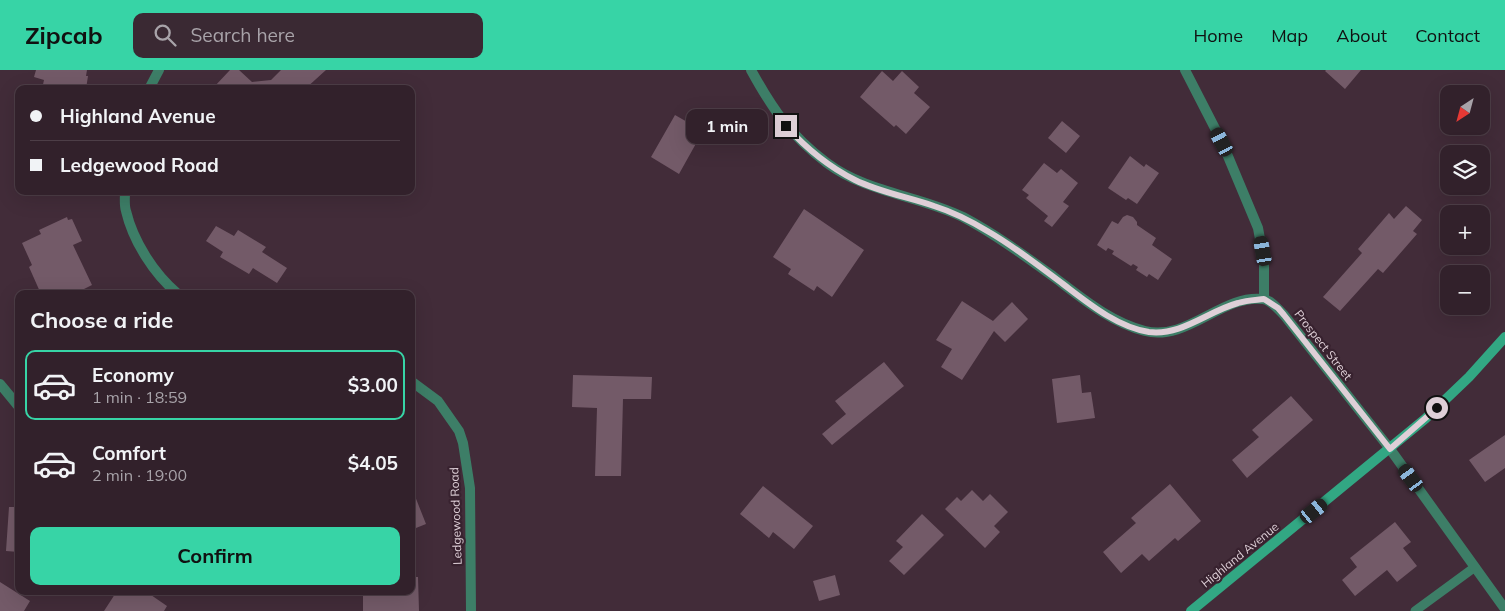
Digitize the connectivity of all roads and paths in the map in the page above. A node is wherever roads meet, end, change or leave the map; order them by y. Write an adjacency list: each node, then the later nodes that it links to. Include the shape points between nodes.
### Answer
1 (159, 70): 4 (street)
2 (752, 70): 7 (street, via 774,109 794,134 836,169 854,180 949,211 989,232 1118,320 1147,331 1166,332 1237,303)
3 (1185, 70): 7 (street, via 1222,142 1258,228 1264,261)
4 (151, 85)
5 (125, 195): 6 (street, via 125,209 133,233)
6 (173, 290)
7 (1264, 299): 12 (street, Prospect Street, via 1284,315)
8 (1505, 337): 12 (main road, Highland Avenue, via 1448,398)
9 (0, 384): 11 (street)
10 (415, 384): 15 (street, Ledgewood Road, via 438,401 459,431 463,443 470,488)
11 (15, 402)
12 (1390, 449): 13 (street, Prospect Street); 16 (main road, Highland Avenue)
13 (1475, 567): 14 (street, Prospect Street); 17 (lane)
14 (1505, 609)
15 (471, 611)
16 (1191, 611)
17 (1415, 611)

